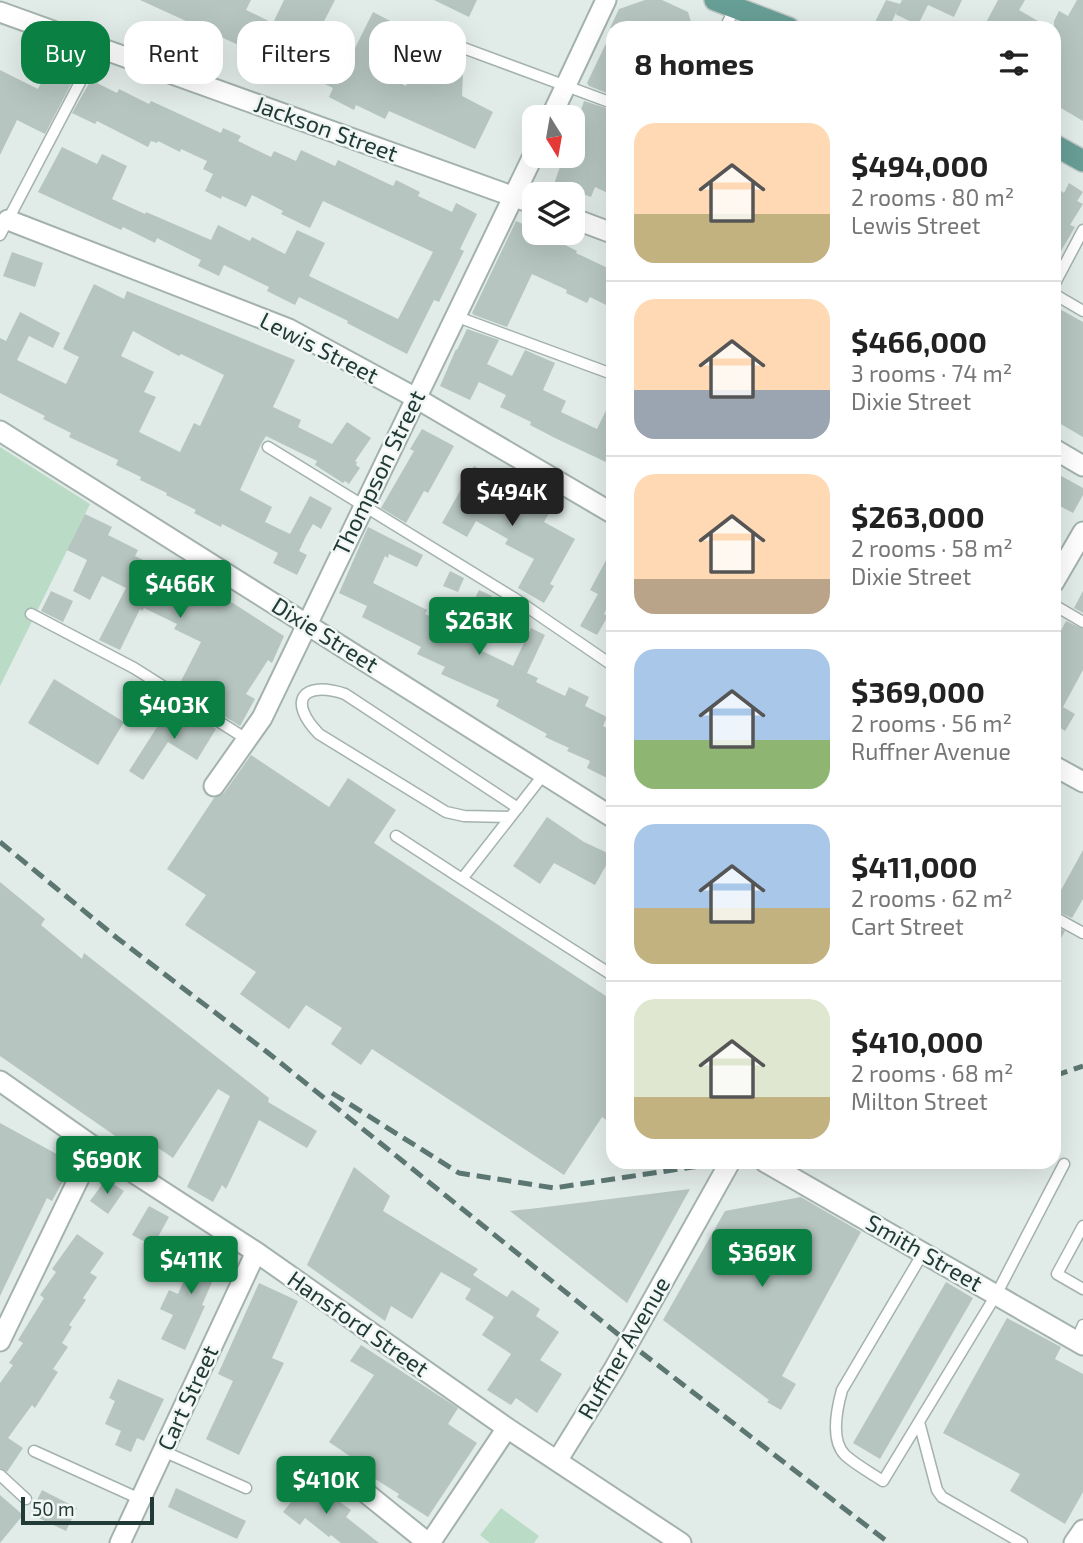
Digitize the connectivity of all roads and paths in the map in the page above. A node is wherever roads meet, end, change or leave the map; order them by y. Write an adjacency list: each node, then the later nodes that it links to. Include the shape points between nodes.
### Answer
1 (606, 0): 11 (street)
2 (715, 0): 3 (main road)
3 (735, 8): 6 (lane); 7 (main road)
4 (0, 12): 5 (street, Jackson Street)
5 (24, 21)
6 (728, 21)
7 (770, 21)
8 (466, 49): 11 (lane)
9 (110, 53): 17 (street, Jackson Street)
10 (78, 84): 20 (lane)
11 (565, 87): 12 (lane); 13 (street)
12 (606, 101)
13 (557, 105)
14 (1061, 149): 15 (main road)
15 (1083, 161)
16 (527, 168): 17 (street, Thompson Street)
17 (514, 196): 18 (street, Jackson Street); 26 (street, Thompson Street)
18 (522, 199)
19 (585, 223): 22 (street)
20 (4, 228): 28 (street, Lewis Street, via 289,329)
21 (1083, 230): 23 (lane)
22 (606, 231)
23 (1061, 272)
24 (1061, 298): 25 (lane)
25 (1083, 311)
26 (455, 316): 27 (lane); 28 (street, Thompson Street)
27 (606, 372)
28 (416, 398): 33 (street, Thompson Street); 34 (street, Lewis Street)
29 (0, 431): 40 (street, Dixie Street)
30 (268, 447): 33 (lane)
31 (1061, 453): 32 (street)
32 (1083, 466)
33 (363, 506): 40 (street, Thompson Street); 41 (lane, via 514,598)
34 (606, 509)
35 (1083, 532): 36 (street)
36 (1061, 570)
37 (1061, 609): 39 (lane)
38 (31, 614): 42 (lane, via 134,668)
39 (1083, 622)
40 (307, 623): 42 (street, Thompson Street); 44 (street, Dixie Street)
41 (606, 661)
42 (248, 740): 46 (street, Thompson Street)
43 (1061, 770): 45 (street)
44 (544, 774): 47 (lane); 48 (street, Dixie Street)
45 (1083, 782)
46 (214, 786)
47 (517, 808): 49 (lane); 49 (lane, via 345,694 318,688 303,700 307,722 319,734 446,812)
48 (606, 813)
49 (510, 817): 51 (lane)
50 (396, 836): 51 (lane)
51 (462, 879): 54 (lane)
52 (1061, 921): 53 (lane)
53 (1083, 933)
54 (606, 971)
55 (0, 1081): 56 (street, Hansford Street)
56 (94, 1147): 61 (street, Hansford Street); 66 (street)
57 (1064, 1164): 64 (lane)
58 (726, 1169): 71 (street, Ruffner Avenue)
59 (777, 1169): 62 (street, Smith Street)
60 (1083, 1226): 63 (lane, via 1057,1274)
61 (256, 1252): 68 (street, Hansford Street); 70 (street, Cart Street)
62 (923, 1253): 64 (street, Smith Street); 67 (lane, via 842,1391 836,1414 844,1454 883,1480)
63 (1083, 1289)
64 (996, 1295): 65 (street, Smith Street); 67 (lane)
65 (1081, 1337)
66 (0, 1341)
67 (919, 1422): 81 (lane, via 942,1497)
68 (507, 1428): 71 (street, Hansford Street); 79 (street)
69 (34, 1451): 76 (lane)
70 (163, 1451): 74 (lane); 76 (street, Cart Street)
71 (557, 1461): 80 (street, Hansford Street)
72 (0, 1475): 75 (lane)
73 (345, 1476): 79 (street)
74 (246, 1488)
75 (26, 1499)
76 (140, 1499): 78 (street, Cart Street)
77 (1083, 1530): 82 (street)
78 (120, 1543)
79 (429, 1543)
80 (681, 1543)
81 (1022, 1543)
82 (1074, 1543)

